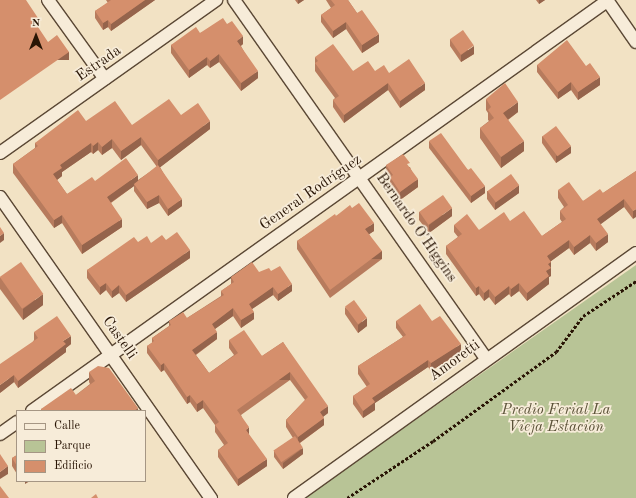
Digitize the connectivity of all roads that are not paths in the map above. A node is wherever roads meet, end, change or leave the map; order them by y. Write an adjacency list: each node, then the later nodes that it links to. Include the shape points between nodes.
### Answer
1 (48, 0): 6 (street)
2 (216, 0): 6 (street, Estrada)
3 (234, 0): 8 (street, Bernardo O'Higgins)
4 (607, 1): 5 (street); 8 (street, General Rodríguez)
5 (636, 42)
6 (104, 79): 7 (street, Estrada)
7 (0, 153)
8 (361, 177): 11 (street, General Rodríguez); 12 (street, Bernardo O'Higgins)
9 (0, 197): 11 (street, Castelli)
10 (636, 253): 12 (street, Amoretti)
11 (111, 355): 13 (street, General Rodríguez); 16 (street, Castelli)
12 (486, 358): 17 (street, Amoretti)
13 (33, 410)
14 (16, 423): 15 (street)
15 (0, 434)
16 (211, 498)
17 (294, 498)

